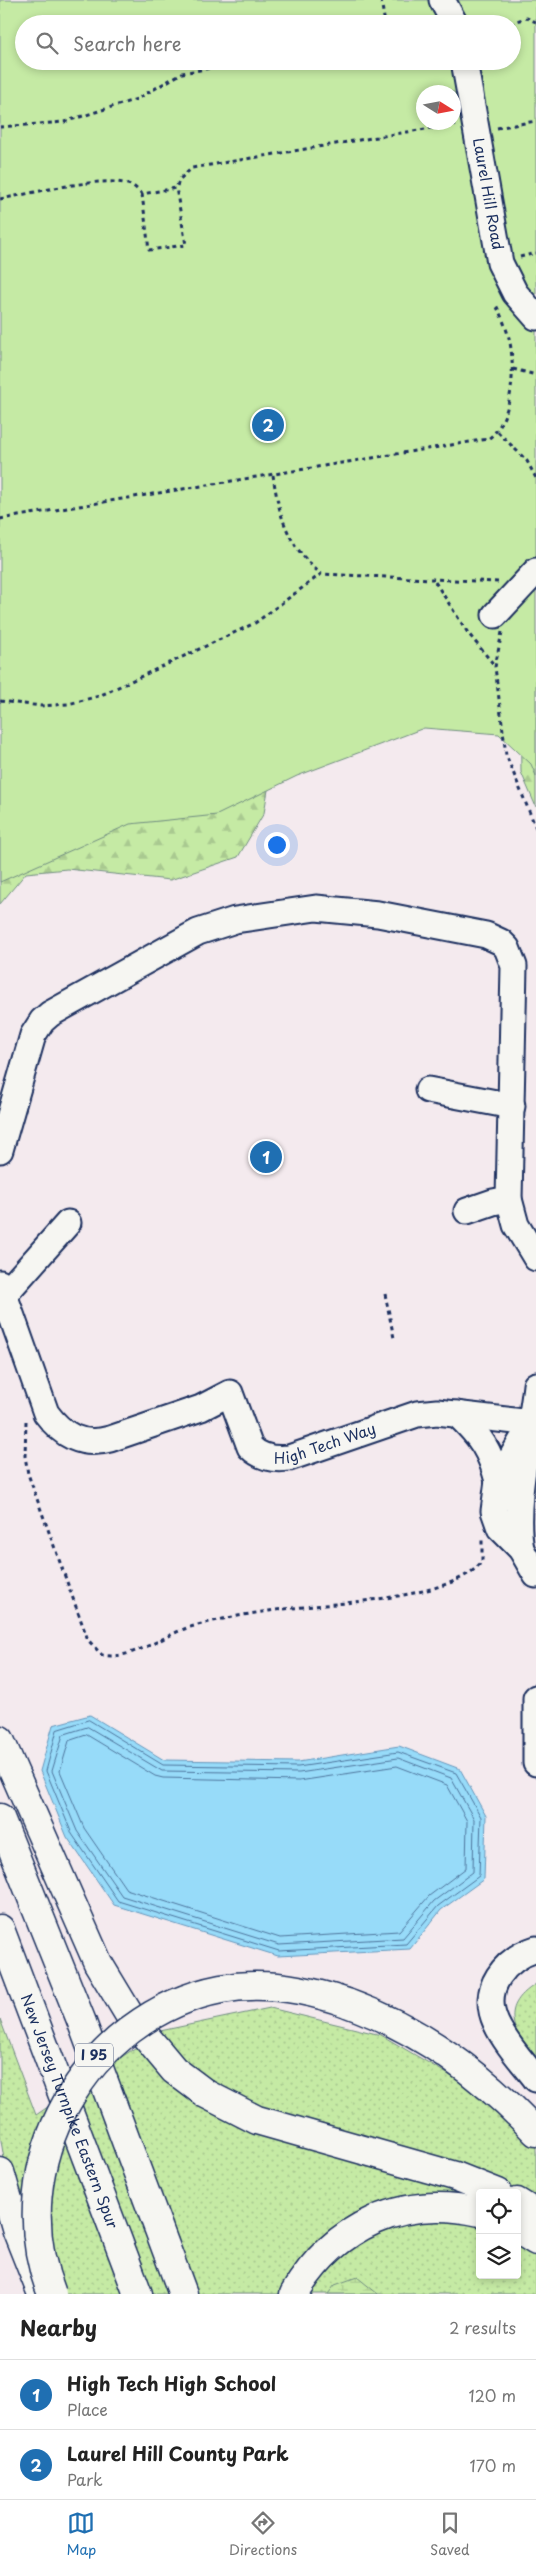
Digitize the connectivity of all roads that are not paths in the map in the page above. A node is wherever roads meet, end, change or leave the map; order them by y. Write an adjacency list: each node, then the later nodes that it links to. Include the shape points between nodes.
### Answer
1 (466, 70): 2 (street, Laurel Hill Road, via 500,263 516,293)
2 (536, 317)
3 (530, 577): 4 (street)
4 (495, 615)
5 (428, 1090): 6 (street)
6 (512, 1106): 7 (street, via 516,975 507,948 493,938 474,932 354,910 316,908 235,920 198,932 50,1014 32,1035); 8 (street)
7 (0, 1150)
8 (509, 1199): 9 (street); 11 (street, via 516,1225)
9 (467, 1211)
10 (68, 1223): 12 (street)
11 (536, 1258)
12 (2, 1289): 14 (street, via 46,1413 70,1437 99,1442)
13 (536, 1385): 17 (street)
14 (201, 1408): 16 (street); 16 (street, High Tech Way, via 230,1393)
15 (457, 1414): 16 (street, High Tech Way, via 427,1412 406,1416 280,1459 255,1453); 17 (street, High Tech Way); 18 (street, via 486,1446)
16 (239, 1418)
17 (532, 1423): 18 (street); 19 (street, via 520,1514)
18 (498, 1481): 19 (street, via 494,1504 497,1523)
19 (521, 1549): 20 (street)
20 (536, 1575)
21 (536, 1698): 23 (street)
22 (0, 1740): 30 (highway, via 98,1963 133,2021 174,2070 206,2094 257,2120 455,2176)
23 (536, 1763)
24 (0, 1818): 39 (highway, I 95, via 81,2020)
25 (0, 1928): 38 (highway, New Jersey Turnpike Eastern Spur / I 95)
26 (536, 1949): 27 (street, via 514,1958 502,1969 493,1986 492,2004 499,2030)
27 (536, 2079)
28 (536, 2132): 37 (highway, bridge, via 495,2090 454,2058 400,2025 348,2003 285,1987 254,1986 222,1989 188,1998 155,2012 110,2045 70,2093 55,2121 43,2158 37,2197 41,2258)
29 (0, 2172): 36 (highway, via 17,2231)
30 (488, 2189)
31 (521, 2205): 33 (highway)
32 (476, 2211): 40 (highway, via 423,2208 387,2216 352,2231 320,2257)
33 (536, 2214)
34 (521, 2231): 35 (highway)
35 (536, 2242)
36 (42, 2294)
37 (52, 2294)
38 (138, 2294)
39 (183, 2294)
40 (294, 2294)

